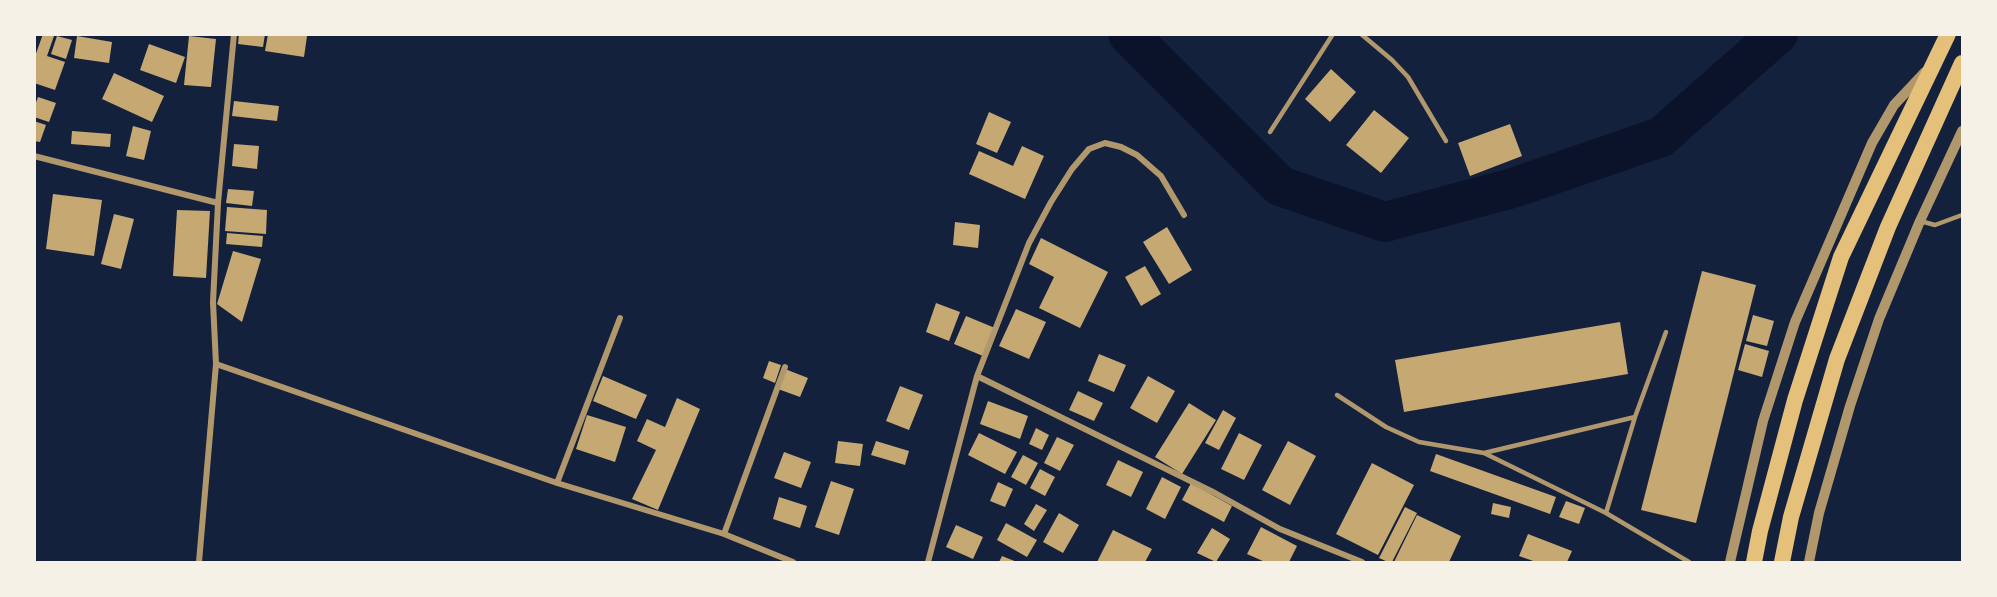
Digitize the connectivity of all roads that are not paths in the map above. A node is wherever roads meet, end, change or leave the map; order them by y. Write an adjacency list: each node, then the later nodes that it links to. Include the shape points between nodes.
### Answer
1 (234, 34): 11 (street)
2 (1333, 34): 8 (lane)
3 (1361, 34): 9 (lane, via 1408,77)
4 (1948, 34): 5 (highway)
5 (1936, 58): 31 (street, via 1894,105 1872,143 1795,322 1763,421); 32 (highway, via 1841,257 1795,400)
6 (1962, 63): 33 (highway, via 1888,227 1838,359 1791,517)
7 (1962, 131): 14 (street)
8 (1270, 132)
9 (1446, 141)
10 (34, 156): 11 (street)
11 (218, 203): 17 (street, via 213,302)
12 (1184, 215): 19 (street, via 1161,176 1137,155 1105,143 1089,149 1072,169 1029,243)
13 (1962, 215): 14 (lane, via 1935,225)
14 (1920, 221): 34 (street, via 1879,319 1850,406)
15 (620, 318): 23 (street)
16 (1666, 332): 21 (lane)
17 (216, 364): 23 (street); 26 (street)
18 (784, 367): 25 (street)
19 (977, 376): 28 (street); 29 (street, via 1280,529)
20 (1337, 395): 22 (lane, via 1386,427 1419,442)
21 (1635, 417): 22 (lane); 24 (lane)
22 (1484, 453): 24 (lane)
23 (557, 483): 25 (street)
24 (1605, 513): 30 (lane)
25 (724, 534): 27 (street)
26 (199, 562)
27 (793, 562)
28 (928, 562)
29 (1362, 562)
30 (1689, 562)
31 (1730, 562)
32 (1754, 562)
33 (1782, 562)
34 (1809, 562)

